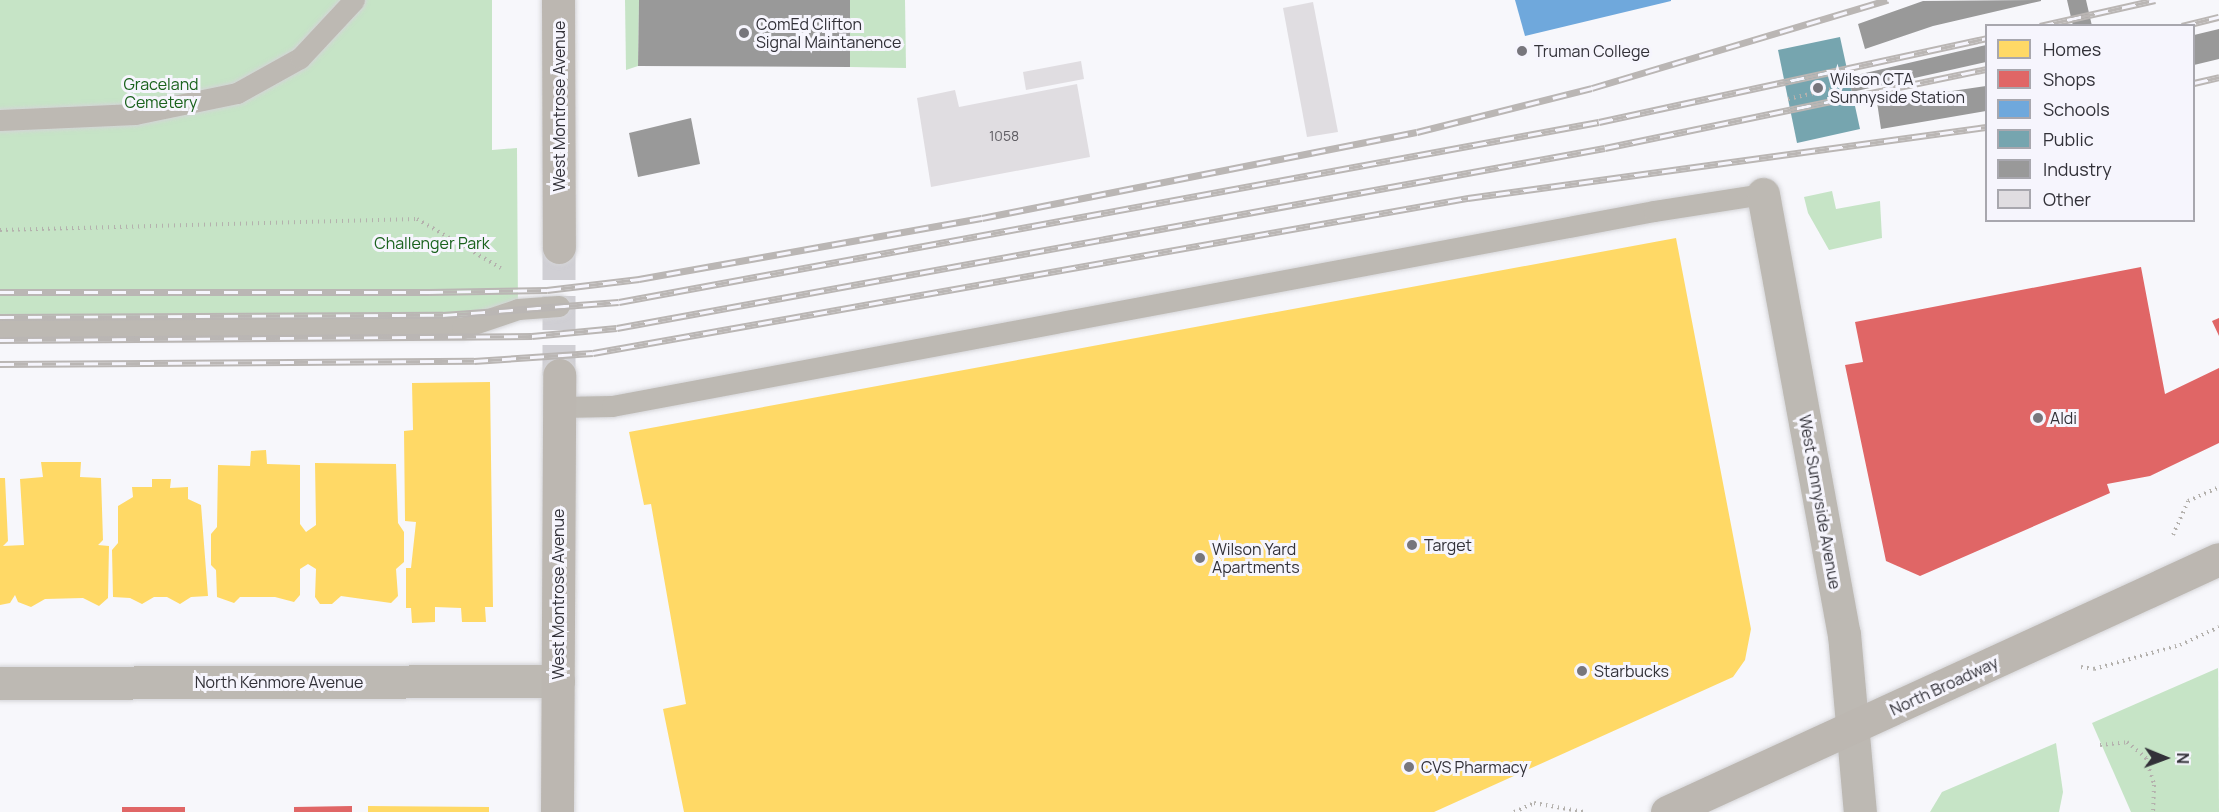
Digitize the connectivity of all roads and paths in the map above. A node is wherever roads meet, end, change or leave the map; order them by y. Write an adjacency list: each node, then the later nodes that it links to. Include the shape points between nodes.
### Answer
1 (354, 0): 5 (lane, via 300,58 237,93 135,114)
2 (558, 0): 8 (main road, West Montrose Avenue)
3 (1851, 85): 4 (path)
4 (1788, 99)
5 (0, 120)
6 (1763, 194): 13 (lane, via 1642,213 623,404); 19 (street, West Sunnyside Avenue, via 1844,634)
7 (0, 230): 9 (path, via 417,219)
8 (559, 247)
9 (501, 268)
10 (559, 306): 11 (lane, via 518,309 462,328)
11 (0, 328)
12 (559, 375): 13 (main road, West Montrose Avenue)
13 (560, 407): 17 (main road, West Montrose Avenue)
14 (2219, 559): 19 (main road, North Broadway)
15 (2219, 627): 16 (path, via 2180,645 2094,669)
16 (2071, 666)
17 (558, 681): 18 (street, North Kenmore Avenue); 21 (main road, West Montrose Avenue)
18 (0, 683)
19 (1855, 728): 24 (main road, North Broadway); 25 (street, West Sunnyside Avenue)
20 (2100, 745): 26 (path, via 2127,742 2146,758 2154,785)
21 (557, 812)
22 (1514, 812): 23 (path, via 1534,803)
23 (1584, 812)
24 (1667, 812)
25 (1860, 812)
26 (2153, 812)

